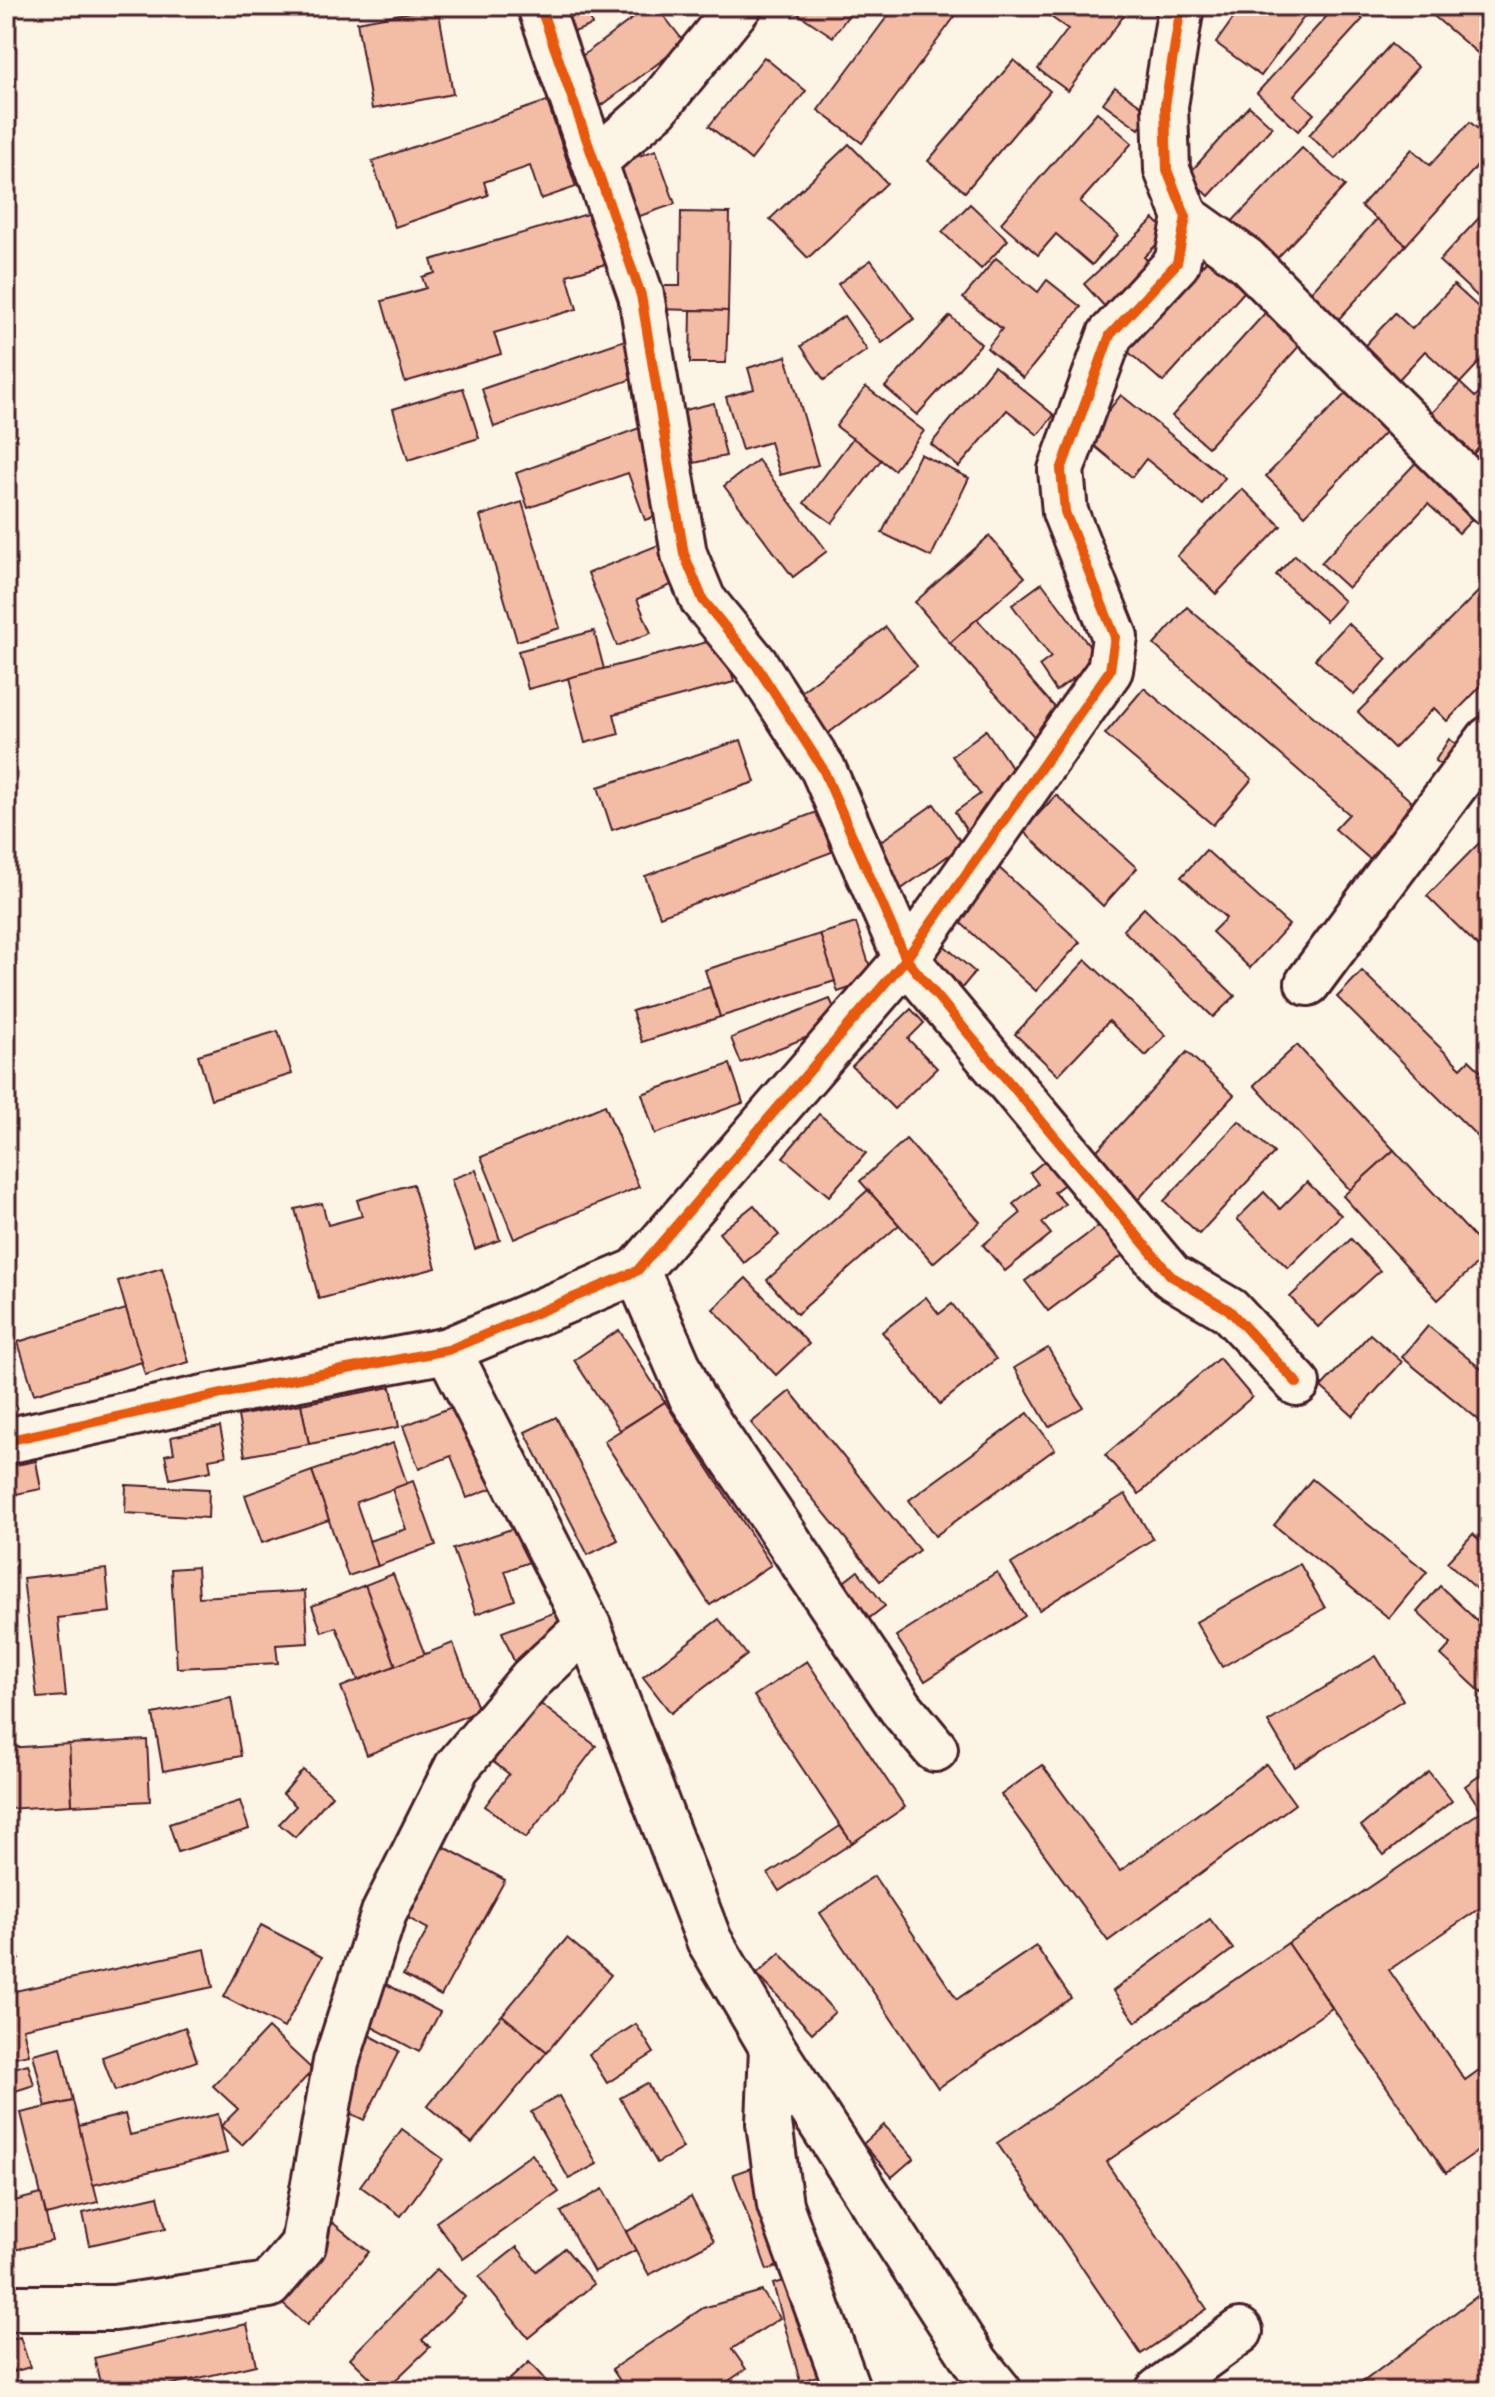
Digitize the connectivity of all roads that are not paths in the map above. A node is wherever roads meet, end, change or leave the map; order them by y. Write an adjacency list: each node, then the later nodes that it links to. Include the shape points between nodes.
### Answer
1 (540, 6): 4 (street)
2 (739, 6): 4 (street, via 656,108)
3 (1181, 6): 5 (street, via 1165,106 1167,170)
4 (595, 161): 8 (street, via 641,295 684,554 703,600 756,665 823,769)
5 (1186, 217): 6 (street, via 1246,260); 8 (street, via 1177,263 1110,335 1061,470 1065,512 1115,637 1110,670)
6 (1489, 503)
7 (1489, 739): 9 (street)
8 (906, 959): 10 (street); 12 (street, via 1171,1276 1229,1310)
9 (1308, 983)
10 (637, 1271): 11 (street); 15 (street, via 692,1398 901,1708)
11 (448, 1350): 13 (street); 14 (street)
12 (1297, 1383)
13 (6, 1441)
14 (588, 1626): 16 (street, via 709,1940); 17 (street, via 532,1678 457,1767 384,1913 336,2062 303,2245 269,2285 114,2308)
15 (935, 1749)
16 (772, 2047): 19 (street); 20 (street, via 769,2123 780,2205)
17 (6, 2308)
18 (1240, 2331): 22 (street)
19 (988, 2377): 21 (street)
20 (848, 2391)
21 (1012, 2391)
22 (1158, 2391)

